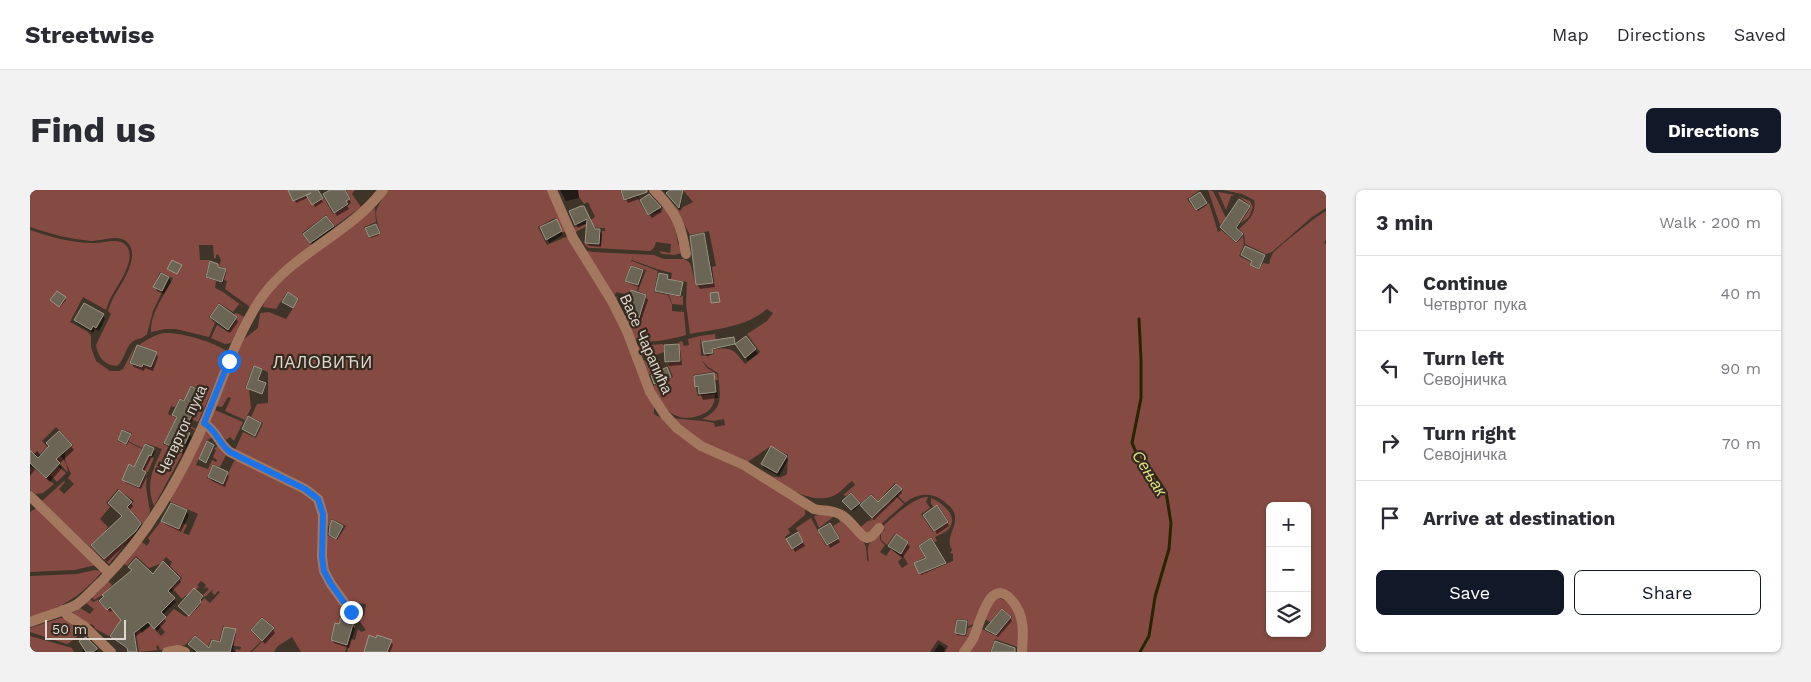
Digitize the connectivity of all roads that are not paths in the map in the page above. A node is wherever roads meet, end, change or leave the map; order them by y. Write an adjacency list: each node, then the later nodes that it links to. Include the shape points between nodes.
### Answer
1 (383, 190): 5 (street, Четвртог пука, via 367,209 290,267 263,296 243,329)
2 (552, 190): 7 (street, Васе Чарапића, via 572,238 612,301 650,392 677,428 701,446 744,465 814,509 840,514 867,538)
3 (654, 190): 4 (street, via 677,218)
4 (686, 254)
5 (204, 423): 8 (street, Четвртог пука, via 161,506); 10 (street, via 230,452 305,489 318,499 323,514 324,571)
6 (30, 496): 8 (street)
7 (879, 528)
8 (109, 573): 9 (street, Четвртог пука, via 77,604)
9 (63, 610): 11 (street, Четвртог пука); 12 (street)
10 (353, 617)
11 (30, 622)
12 (111, 652)
13 (169, 652): 14 (street)
14 (185, 652)
15 (964, 652): 16 (street, via 973,639 987,602 999,594 1010,599 1021,617)
16 (1022, 652)

